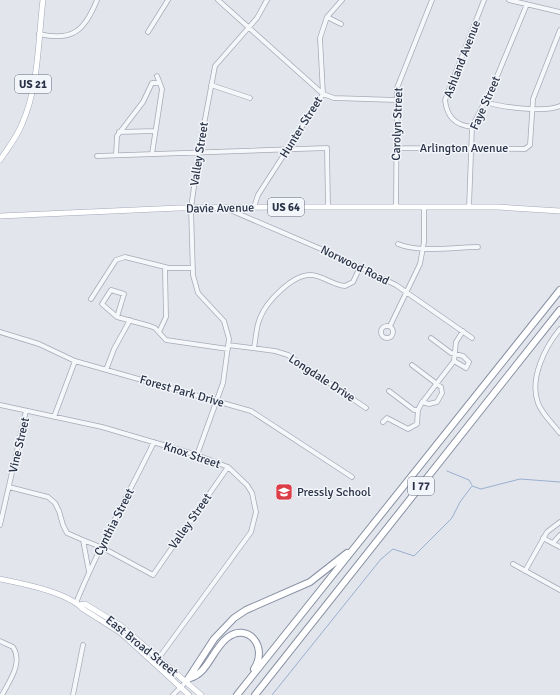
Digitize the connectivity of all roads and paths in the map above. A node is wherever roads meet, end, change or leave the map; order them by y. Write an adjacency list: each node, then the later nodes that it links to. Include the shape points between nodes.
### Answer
1 (44, 0): 17 (main road, US 21)
2 (97, 0): 17 (street, via 88,20 76,33 58,37)
3 (168, 0): 16 (street)
4 (218, 0): 14 (street)
5 (267, 0): 14 (street, Valley Street)
6 (342, 0): 12 (street, Hunter Street)
7 (432, 0): 23 (street, Carolyn Street, via 401,76)
8 (484, 0): 27 (street, Ashland Avenue, via 445,100 446,109 455,122)
9 (509, 0): 10 (street)
10 (527, 4): 11 (street); 24 (street, Faye Street)
11 (560, 12)
12 (327, 17): 13 (street); 21 (street, Hunter Street, via 320,38)
13 (340, 24)
14 (249, 28): 20 (street, Valley Street, via 215,66); 21 (street)
15 (560, 30): 26 (street, via 535,92)
16 (148, 32)
17 (39, 34): 37 (main road, US 21, via 28,108 16,137)
18 (158, 76): 19 (street)
19 (159, 83): 28 (street, via 162,89); 29 (street, via 152,83 142,102)
20 (211, 85): 22 (street); 33 (street, Valley Street)
21 (323, 94): 23 (street, via 334,98); 30 (street, Hunter Street)
22 (250, 98)
23 (396, 100): 31 (street, Carolyn Street)
24 (485, 102): 26 (street, via 503,107); 27 (street, Faye Street)
25 (560, 106): 26 (street)
26 (532, 108): 32 (street, Arlington Avenue, via 530,145 525,149)
27 (472, 127): 32 (street, Faye Street)
28 (154, 131): 29 (street); 34 (street)
29 (119, 132): 35 (street)
30 (288, 148): 33 (street); 38 (street, Hunter Street, via 258,195); 39 (street, via 327,148)
31 (396, 148): 32 (street, Arlington Avenue); 40 (street, Carolyn Street)
32 (470, 148): 42 (street, Faye Street)
33 (199, 151): 34 (street); 43 (street, Valley Street)
34 (152, 154): 35 (street)
35 (116, 155): 36 (street)
36 (97, 156)
37 (0, 160)
38 (254, 207): 39 (main road, Davie Avenue / US 64); 44 (main road, Davie Avenue / US 64)
39 (328, 207): 40 (main road, Davie Avenue / US 64)
40 (396, 207): 41 (main road, Davie Avenue / US 64)
41 (424, 207): 42 (main road, Davie Avenue / US 64); 49 (street)
42 (469, 207): 45 (main road, Davie Avenue / US 64)
43 (191, 208): 44 (main road, Davie Avenue / US 64); 46 (main road, Davie Avenue / US 64); 52 (street, Valley Street)
44 (230, 208): 51 (street, Norwood Road)
45 (560, 211)
46 (0, 216)
47 (398, 244): 49 (street, via 406,248)
48 (478, 247): 49 (street)
49 (423, 248): 54 (street, via 420,264)
50 (165, 267): 52 (street); 55 (street, via 126,257 120,258); 63 (street, via 166,317)
51 (360, 267): 54 (street, Norwood Road); 67 (street, via 353,282 345,286 308,275 288,283 268,304 260,317)
52 (193, 268): 66 (street, Valley Street, via 198,293 224,321 228,330)
53 (560, 290): 97 (highway, I 77)
54 (406, 291): 59 (street); 61 (street, Norwood Road)
55 (91, 299)
56 (560, 310): 115 (highway, I 77)
57 (118, 317): 57 (street, via 102,304 111,290 124,294); 58 (street, Longdale Drive)
58 (130, 320): 63 (street, Longdale Drive, via 150,326); 72 (street)
59 (390, 326)
60 (560, 329): 83 (street, via 543,356 536,395 543,412)
61 (463, 331): 65 (street, Norwood Road); 68 (street, via 456,342)
62 (0, 332): 69 (street, Forest Park Drive, via 39,344)
63 (159, 332): 66 (street, Longdale Drive, via 166,340)
64 (432, 338): 68 (street)
65 (472, 338)
66 (228, 347): 67 (street, Longdale Drive); 75 (street, Valley Street, via 223,383)
67 (254, 348): 78 (street, Longdale Drive, via 275,351 300,362)
68 (456, 354): 70 (street); 70 (street, via 470,362 466,368)
69 (75, 361): 72 (street, Forest Park Drive); 81 (street)
70 (454, 361): 73 (street)
71 (412, 365): 73 (street)
72 (106, 370): 75 (street, Forest Park Drive)
73 (437, 384): 76 (street); 76 (street, via 441,387 442,393 437,402)
74 (389, 391): 79 (street, via 414,410)
75 (217, 401): 85 (street, Valley Street); 87 (street, Forest Park Drive, via 251,411)
76 (422, 402): 79 (street)
77 (0, 405): 80 (street, Knox Street)
78 (366, 408)
79 (418, 410): 82 (street, via 417,424 408,429 388,418)
80 (26, 411): 81 (street, Knox Street); 88 (street, Vine Street)
81 (54, 417): 84 (street, Knox Street)
82 (383, 422)
83 (560, 433)
84 (154, 442): 85 (street, Knox Street); 96 (street, Cynthia Street)
85 (197, 455): 86 (street, Knox Street)
86 (228, 467): 96 (street, Valley Street, via 153,575); 106 (street, Knox Street, via 247,484 252,493 256,512 255,522 251,532)
87 (352, 477)
88 (9, 487): 90 (street, Vine Street); 93 (street, via 48,497 60,511 67,533)
89 (560, 522): 92 (street)
90 (0, 525)
91 (560, 535): 94 (street)
92 (543, 538): 94 (street); 99 (street)
93 (83, 540): 96 (street); 100 (street)
94 (553, 543): 95 (street)
95 (560, 547)
96 (103, 548): 100 (street, Cynthia Street)
97 (353, 549): 107 (highway, via 310,582 246,610 234,618 214,639); 114 (highway, I 77)
98 (513, 564): 99 (street)
99 (525, 571): 102 (street)
100 (89, 572): 103 (street, Cynthia Street)
101 (0, 579): 103 (main road, East Broad Street, via 50,592)
102 (560, 590)
103 (78, 604): 106 (main road, East Broad Street, via 85,604 121,626); 108 (main road, East Broad Street, via 121,633)
104 (0, 641): 109 (street, via 12,647 17,658 15,671)
105 (83, 645): 110 (street)
106 (158, 659): 107 (main road, East Broad Street)
107 (188, 680): 108 (street); 113 (main road, East Broad Street); 114 (highway, via 198,676 226,639 233,634 249,636 260,648 259,656 257,664)
108 (181, 687): 111 (street); 112 (main road, East Broad Street)
109 (2, 695)
110 (73, 695)
111 (173, 695)
112 (190, 695)
113 (201, 695)
114 (236, 695)
115 (256, 695)

